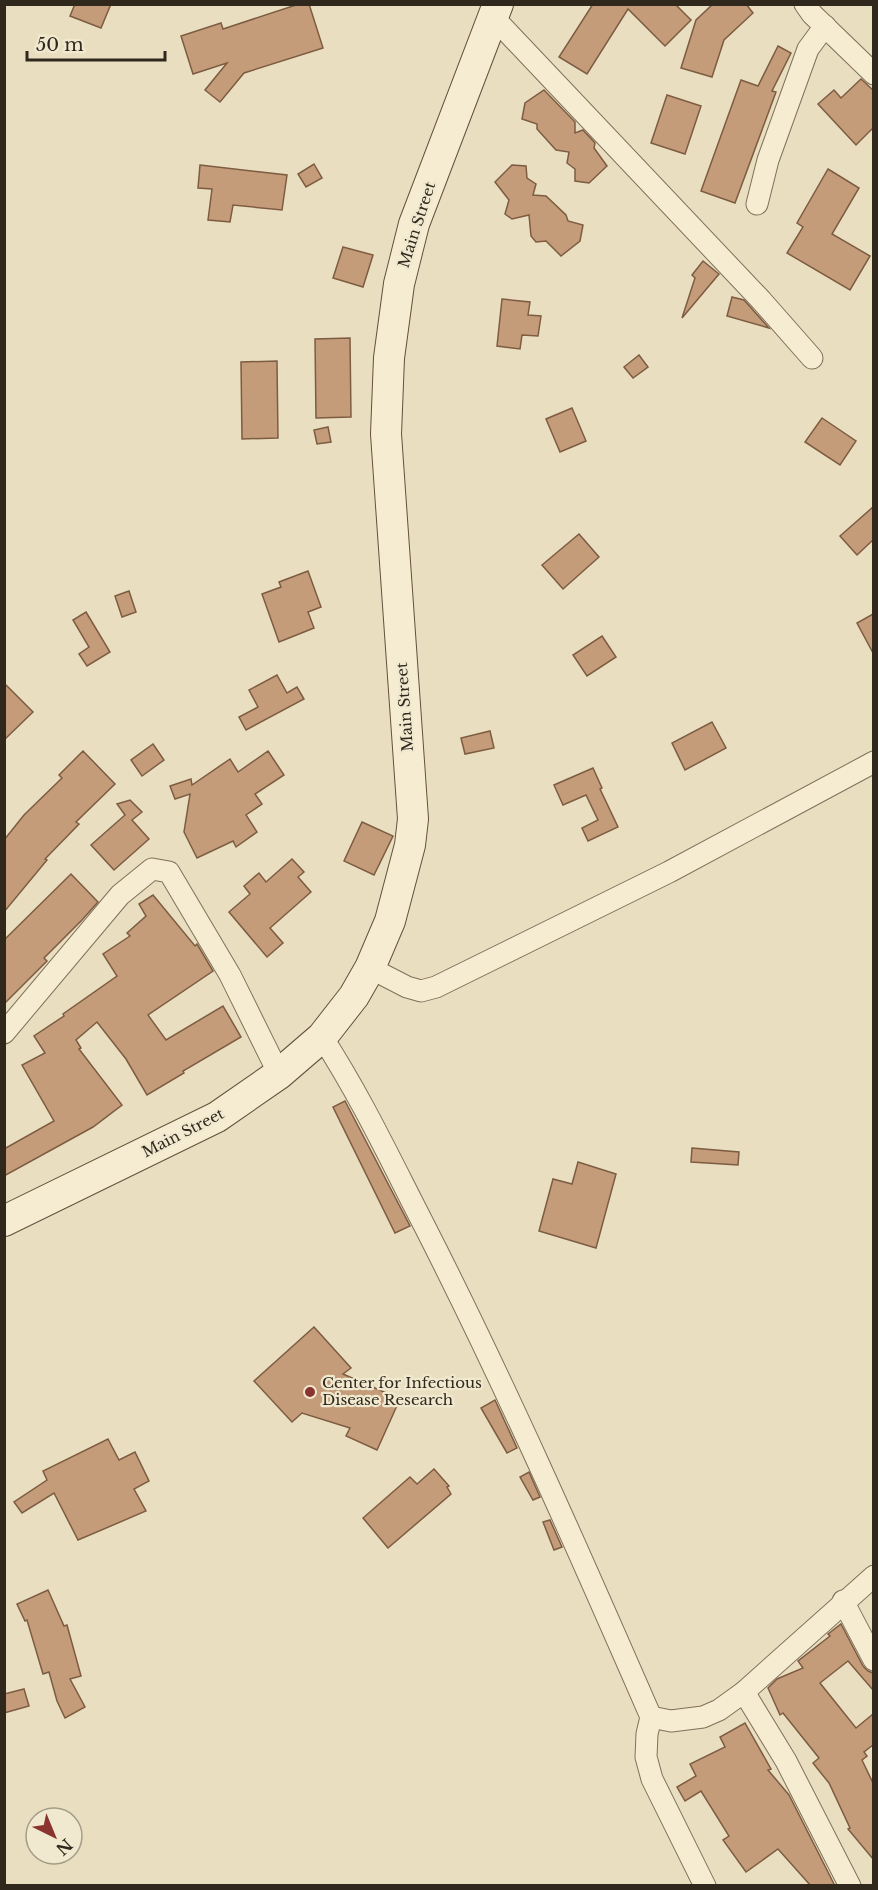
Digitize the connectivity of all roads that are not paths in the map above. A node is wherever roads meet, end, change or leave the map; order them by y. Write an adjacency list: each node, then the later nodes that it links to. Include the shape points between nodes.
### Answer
1 (805, 4): 3 (street)
2 (495, 11): 6 (street); 8 (main road, Main Street, via 414,224 393,321 386,434 413,819 390,921)
3 (825, 26): 4 (street); 5 (street, via 807,49 768,160)
4 (873, 75)
5 (757, 204)
6 (812, 358)
7 (873, 762): 8 (street, via 669,872 436,987 421,991 407,987)
8 (370, 968): 10 (main road, Main Street)
9 (4, 1033): 11 (street, via 120,895 152,869 169,872 230,975)
10 (322, 1037): 11 (main road, Main Street); 17 (street, via 349,1078 457,1290)
11 (279, 1074): 12 (main road, Main Street, via 217,1117)
12 (4, 1221)
13 (873, 1576): 14 (street)
14 (843, 1601): 15 (street); 16 (street)
15 (873, 1660)
16 (744, 1692): 17 (street, via 703,1717 671,1721); 19 (street, via 786,1761)
17 (651, 1717): 18 (street, via 646,1758 652,1779)
18 (705, 1886)
19 (850, 1886)

